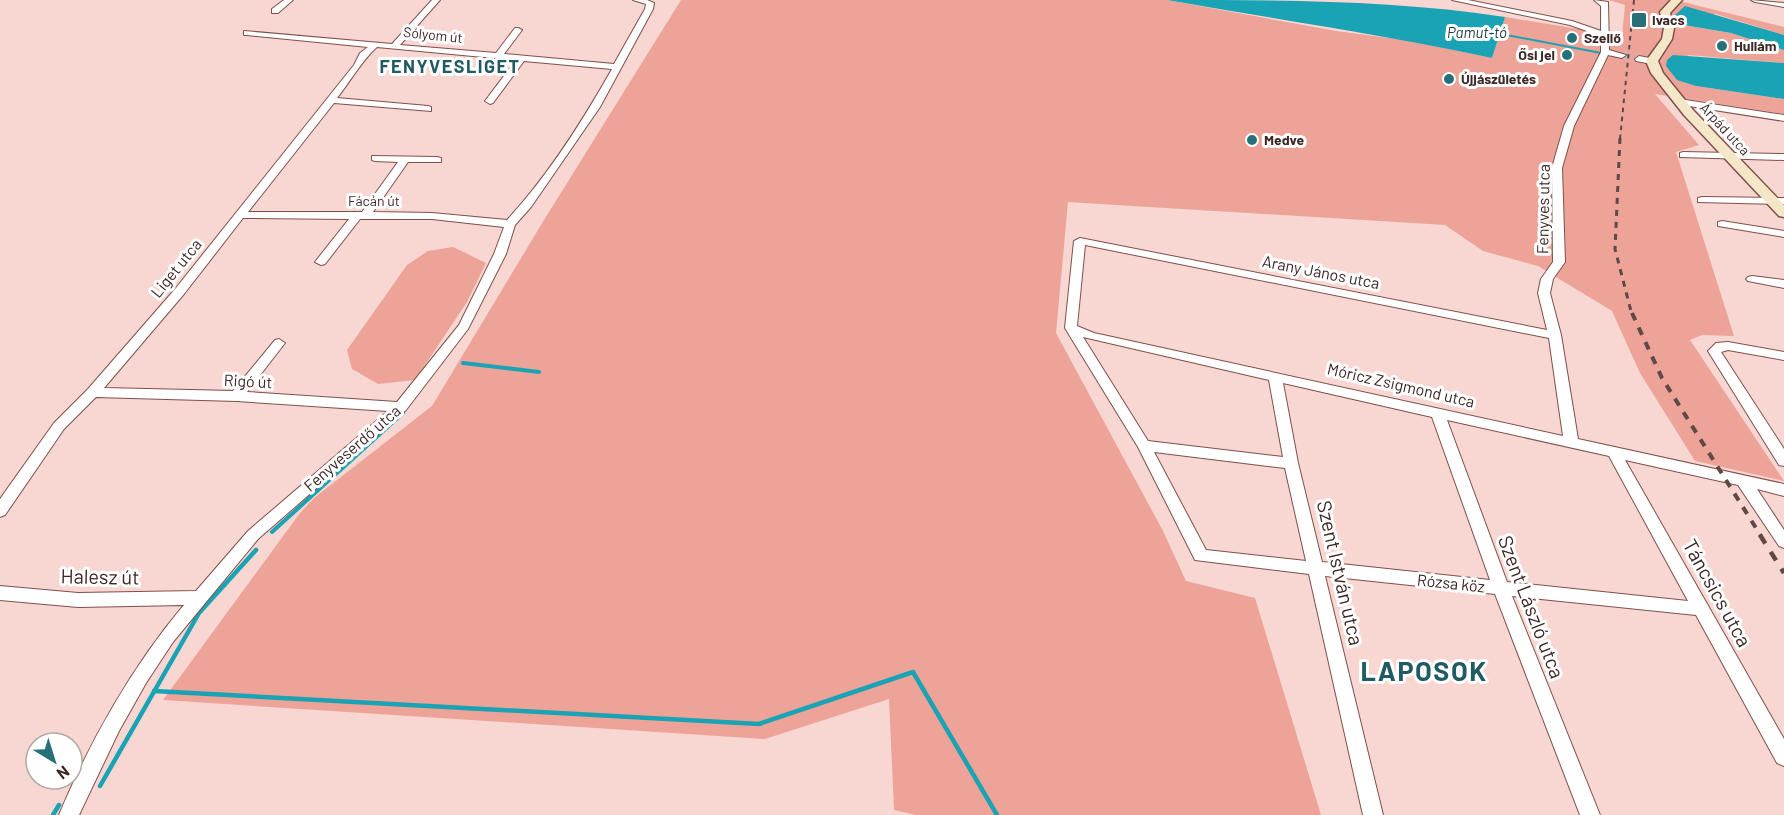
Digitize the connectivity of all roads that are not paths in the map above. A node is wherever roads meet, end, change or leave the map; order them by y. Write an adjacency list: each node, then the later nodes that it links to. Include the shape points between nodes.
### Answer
1 (289, 0): 9 (street)
2 (436, 0): 14 (street)
3 (637, 0): 19 (street, Fenyveserdő utca, via 651,4)
4 (1456, 0): 12 (street, via 1572,23)
5 (1598, 0): 12 (street, Fenyves utca, via 1605,6)
6 (1677, 0): 22 (street, Árpád utca, via 1665,12 1667,39 1646,60)
7 (1755, 0): 8 (street)
8 (1784, 5)
9 (275, 11)
10 (518, 30): 16 (street)
11 (247, 33): 13 (street, Sólyom út)
12 (1605, 35): 15 (street, Fenyves utca)
13 (376, 44): 14 (street, Sólyom út); 20 (street, Liget utca, via 363,55)
14 (395, 45): 16 (street, Sólyom út)
15 (1605, 52): 17 (street); 43 (street, Fenyves utca, via 1569,126 1557,168 1560,244 1558,262 1547,279 1544,293)
16 (499, 55): 18 (street, Sólyom út)
17 (1622, 55)
18 (522, 57): 19 (street, Sólyom út); 21 (street)
19 (616, 67): 36 (street, Fenyveserdő utca, via 595,107)
20 (331, 100): 23 (street); 34 (street, Liget utca)
21 (490, 101)
22 (1679, 102): 24 (street); 26 (street, Árpád utca)
23 (428, 109)
24 (1784, 118)
25 (1683, 155): 26 (street)
26 (1728, 156): 27 (street); 32 (street, Árpád utca)
27 (1784, 157)
28 (375, 158): 29 (street)
29 (405, 159): 30 (street); 35 (street)
30 (436, 160)
31 (1702, 200): 32 (street)
32 (1779, 201): 33 (street, Árpád utca)
33 (1784, 213)
34 (238, 215): 35 (street, Fácán út); 47 (street, Liget utca, via 180,291)
35 (361, 216): 36 (street, Fácán út, via 432,216); 39 (street)
36 (510, 224): 49 (street, Fenyveserdő utca, via 500,254 464,326)
37 (1722, 224): 38 (street)
38 (1784, 234)
39 (321, 262)
40 (1752, 279): 41 (street)
41 (1784, 284)
42 (1071, 328): 43 (street, Arany János utca, via 1080,241); 46 (street, Móricz Zsigmond utca, via 1091,336); 52 (street)
43 (1555, 335): 51 (street, Fenyves utca)
44 (279, 343): 48 (street)
45 (1784, 356): 54 (street, via 1728,346 1714,351)
46 (1275, 375): 50 (street, Móricz Zsigmond utca); 55 (street, Szent István utca)
47 (93, 392): 48 (street, Rigó út); 58 (street, Liget utca, via 59,426)
48 (237, 396): 49 (street, Rigó út)
49 (401, 407): 63 (street, Fenyveserdő utca, via 273,516)
50 (1437, 412): 51 (street, Móricz Zsigmond utca); 61 (street, Szent László utca)
51 (1572, 441): 53 (street, Móricz Zsigmond utca)
52 (1144, 446): 55 (street); 60 (street, Rózsa köz, via 1201,556)
53 (1613, 451): 56 (street, Móricz Zsigmond utca); 64 (street, Táncsics utca)
54 (1784, 461)
55 (1291, 463): 60 (street, Szent István utca)
56 (1743, 481): 57 (street, Móricz Zsigmond utca); 59 (street)
57 (1784, 490)
58 (0, 511)
59 (1784, 542)
60 (1318, 567): 61 (street, Rózsa köz); 67 (street, Szent István utca)
61 (1501, 588): 64 (street, Rózsa köz); 68 (street, Szent László utca)
62 (0, 593): 63 (street, Halesz út, via 78,600)
63 (199, 598): 66 (street, Fenyveserdő utca, via 140,677)
64 (1701, 609): 65 (street, Táncsics utca)
65 (1784, 757)
66 (69, 815)
67 (1373, 815)
68 (1590, 815)

